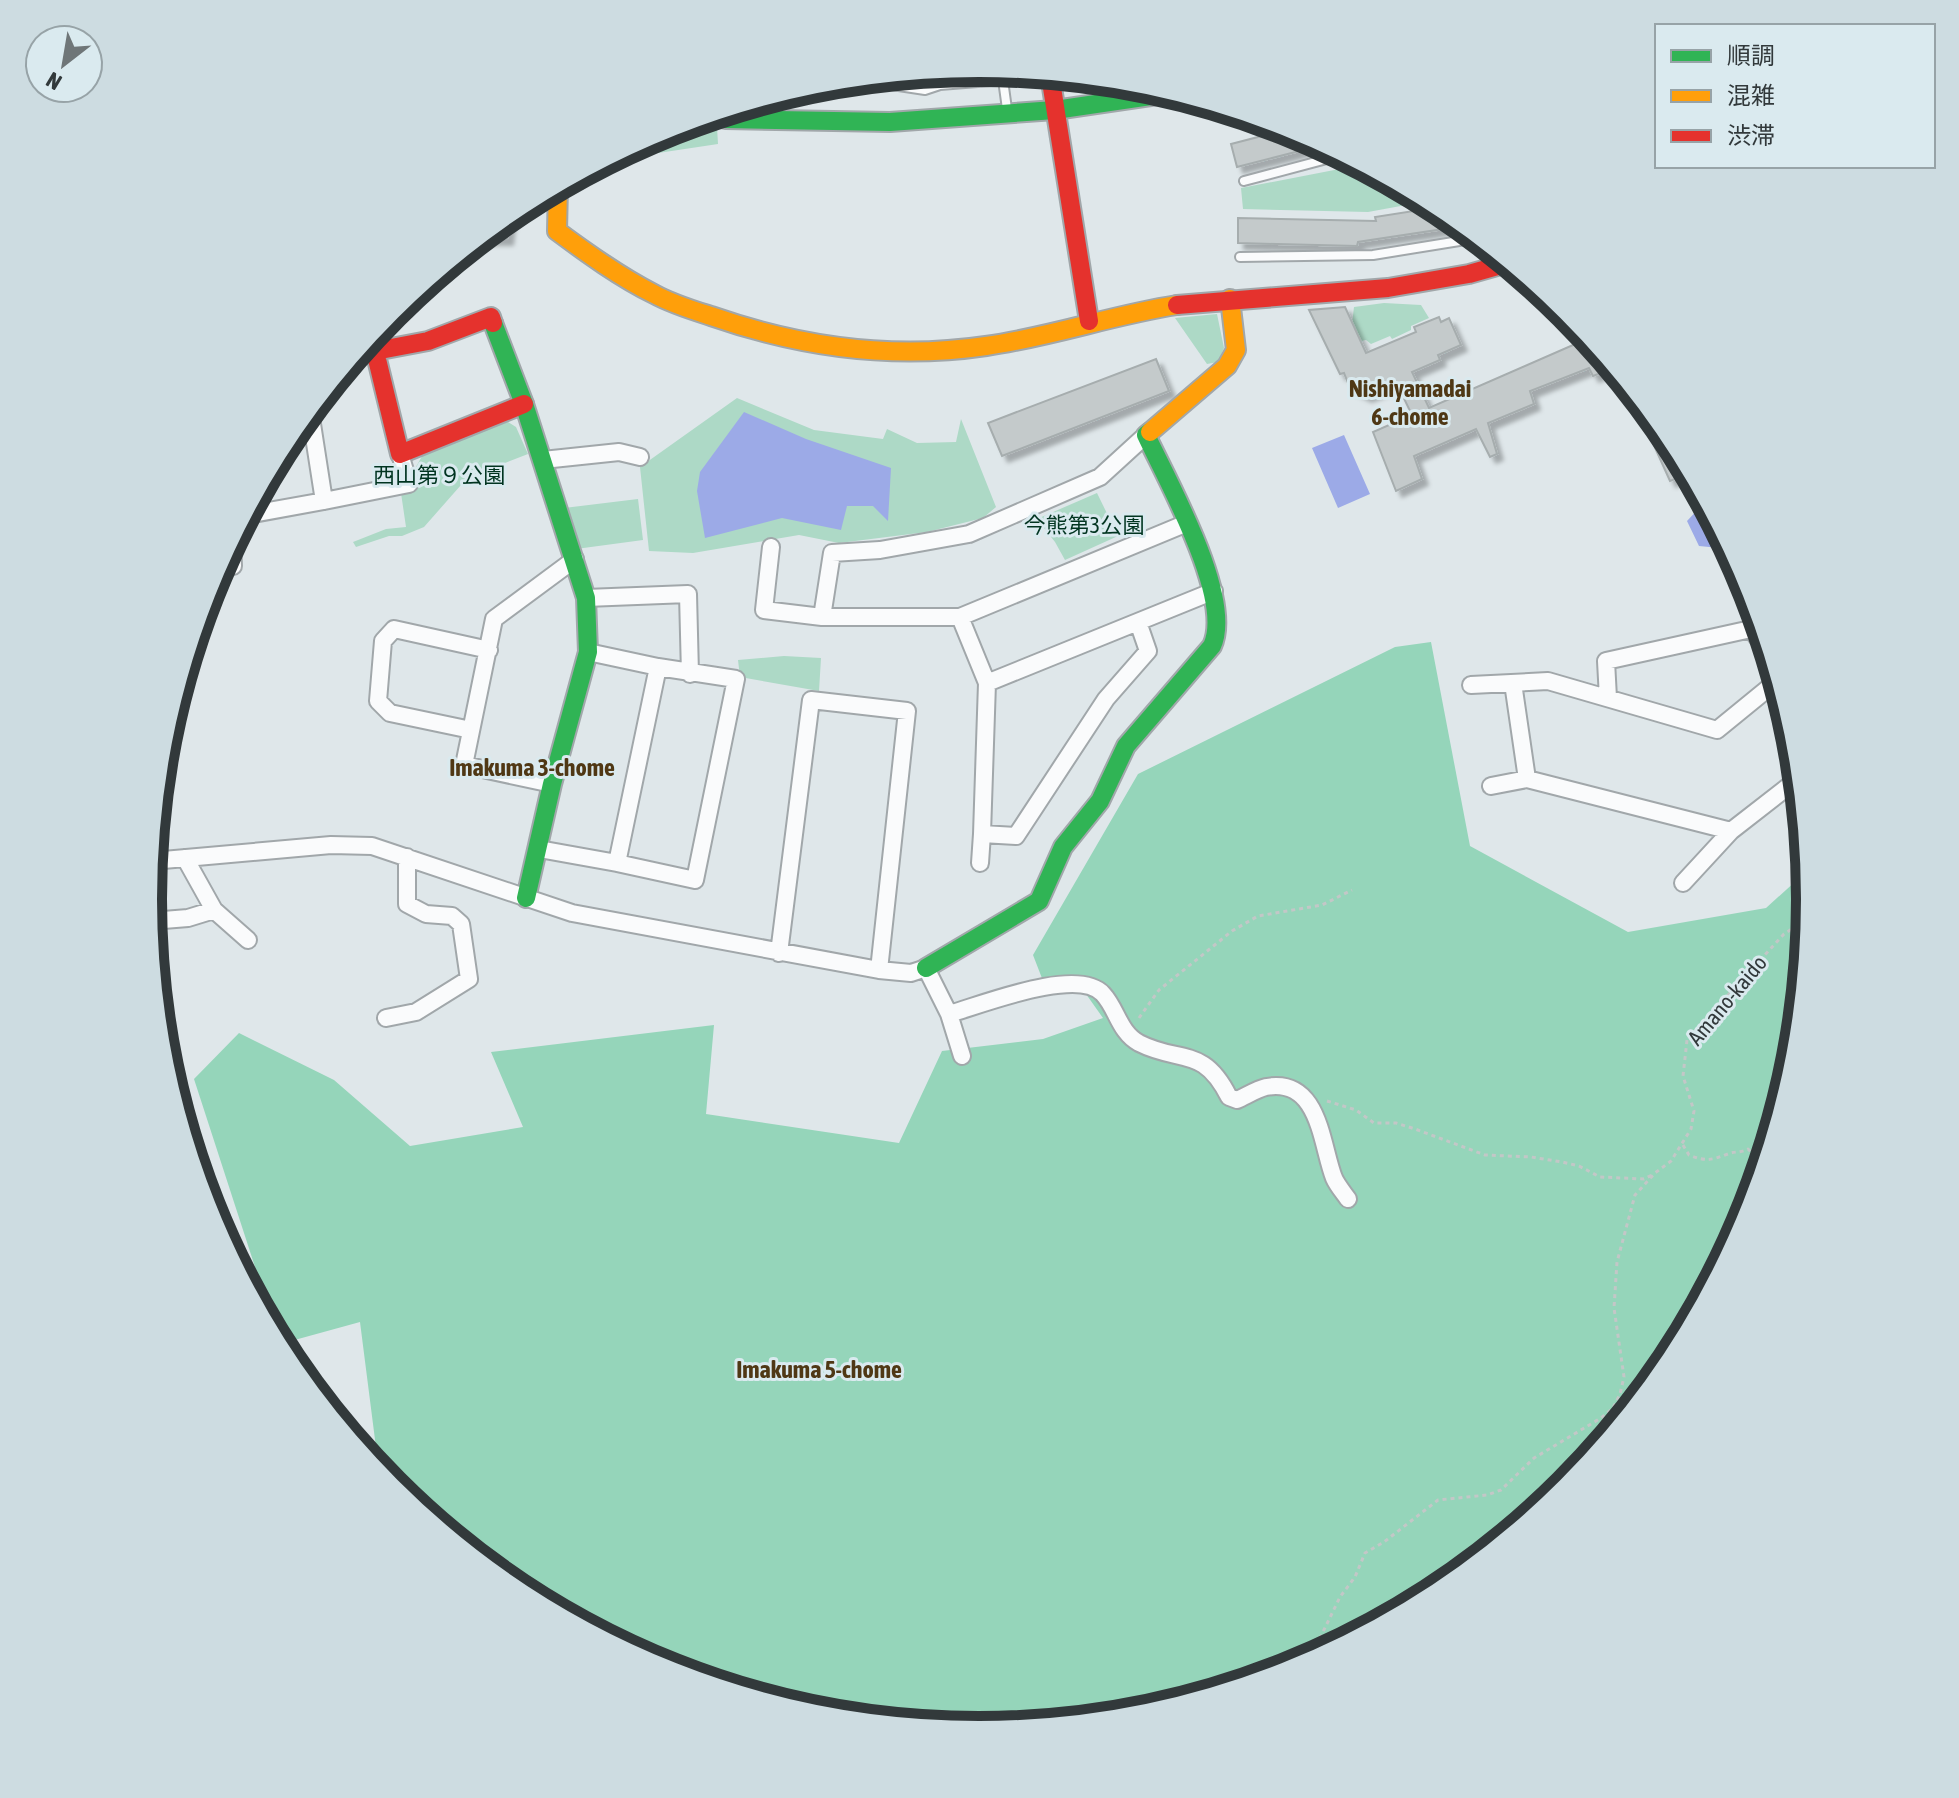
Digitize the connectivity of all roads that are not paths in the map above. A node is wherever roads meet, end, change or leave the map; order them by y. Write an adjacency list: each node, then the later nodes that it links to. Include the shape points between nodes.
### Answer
1 (952, 83): 3 (lane, via 925,90)
2 (1003, 83): 7 (lane)
3 (901, 86)
4 (1052, 86): 6 (street)
5 (1138, 98): 6 (street)
6 (1055, 110): 7 (street); 16 (street)
7 (1007, 114): 8 (street, via 890,122)
8 (744, 117)
9 (1326, 159): 10 (lane)
10 (1244, 181)
11 (558, 200): 16 (street, via 557,231 655,295 734,326 784,338 890,354 988,347)
12 (1462, 241): 13 (lane, via 1373,255)
13 (1240, 257)
14 (1495, 266): 15 (street, via 1392,287)
15 (1230, 299): 16 (street); 19 (street, via 1236,350 1227,366)
16 (1089, 321)
17 (524, 404): 20 (street); 20 (street, via 491,317 428,341 375,351); 22 (street)
18 (313, 428): 23 (street)
19 (1146, 435): 25 (street); 30 (street, via 1100,477 969,534 832,553)
20 (400, 454): 23 (street, via 409,484)
21 (640, 457): 22 (street, via 619,452)
22 (543, 460): 27 (street)
23 (324, 501): 24 (street)
24 (260, 513)
25 (1187, 523): 28 (street); 31 (street)
26 (771, 547): 30 (street, via 764,610)
27 (575, 559): 29 (street); 34 (street, via 494,619)
28 (1214, 591): 32 (street); 62 (street, via 1218,633 1212,646 1126,746 1100,801 1063,847 1039,901)
29 (586, 598): 35 (street); 37 (street, via 688,594)
30 (822, 617): 31 (street)
31 (960, 617): 38 (street)
32 (1138, 622): 38 (street); 49 (street, via 1148,651 1106,699 1016,836)
33 (1750, 629): 42 (street, via 1606,661)
34 (489, 650): 43 (street); 43 (street, via 394,629 383,641 378,701 390,713)
35 (588, 652): 36 (street); 45 (street)
36 (658, 667): 37 (street); 54 (street)
37 (690, 674): 54 (street, via 736,679 695,880)
38 (987, 683): 49 (street)
39 (1513, 683): 40 (street); 42 (street, via 1548,681); 44 (street)
40 (1471, 685)
41 (1769, 688): 42 (street, via 1717,730)
42 (1608, 698)
43 (471, 730): 45 (street, via 464,765)
44 (1527, 779): 46 (street); 48 (street)
45 (552, 784): 50 (street)
46 (1491, 786)
47 (1789, 786): 48 (street)
48 (1731, 831): 56 (street)
49 (982, 834): 55 (street)
50 (539, 849): 54 (street); 57 (street)
51 (407, 857): 52 (street, via 372,846 331,845); 57 (street); 65 (street, via 407,904 426,914 452,916 461,924 469,979 416,1012)
52 (185, 858): 53 (street); 58 (street)
53 (163, 860)
54 (617, 863)
55 (980, 863)
56 (1683, 883)
57 (526, 898): 61 (street, via 572,913)
58 (214, 910): 59 (street); 60 (street)
59 (163, 920)
60 (248, 940)
61 (779, 953): 63 (street); 63 (street, via 811,700 907,711)
62 (926, 968): 63 (street, via 911,973); 64 (street)
63 (879, 970)
64 (949, 1014): 66 (street); 67 (street, via 1057,984 1088,984 1103,993 1136,1041 1208,1067 1229,1097 1237,1100 1266,1087 1287,1088 1307,1101 1334,1179)
65 (386, 1018)
66 (962, 1056)
67 (1348, 1199)

